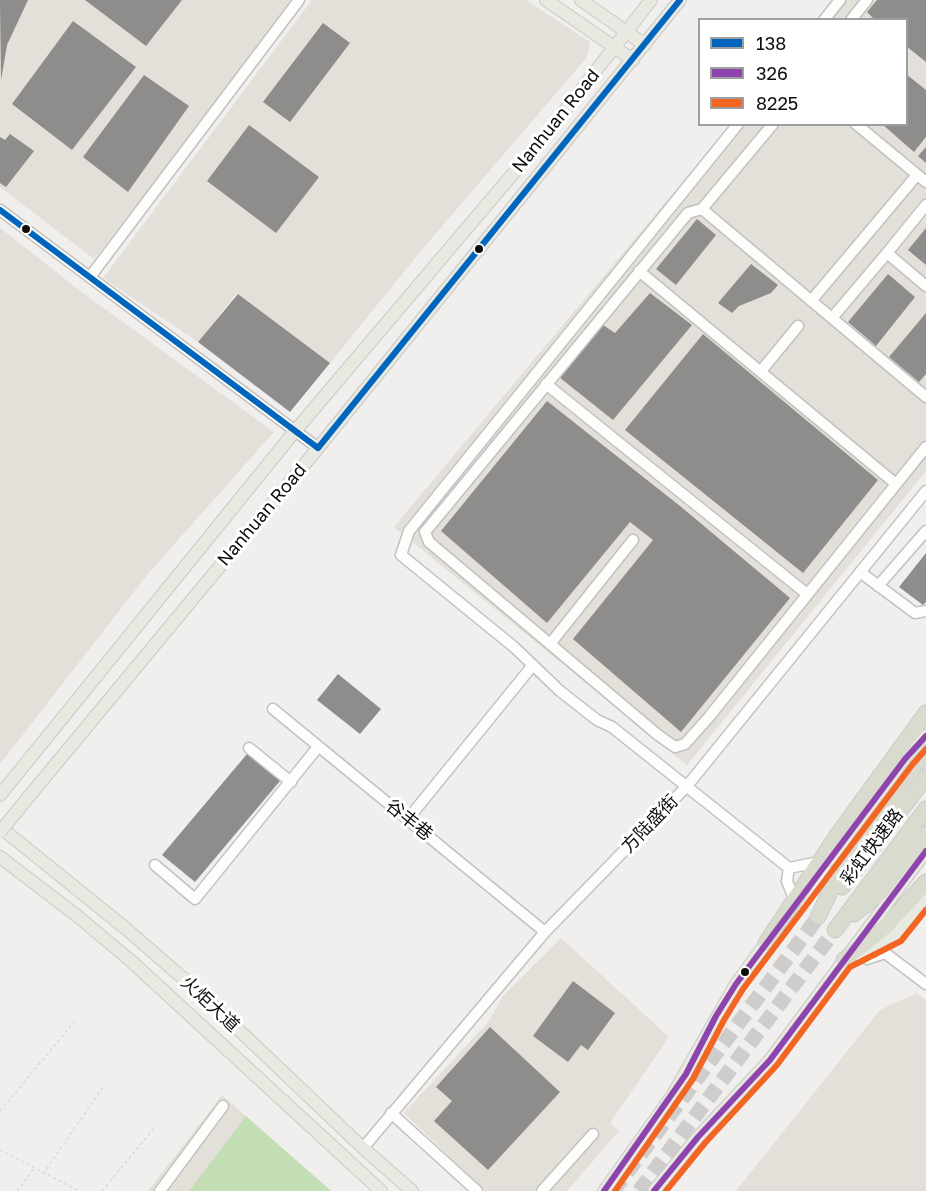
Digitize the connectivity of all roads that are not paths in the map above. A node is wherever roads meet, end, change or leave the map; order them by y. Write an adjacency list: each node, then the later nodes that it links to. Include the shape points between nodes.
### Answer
1 (299, 0): 24 (street)
2 (546, 0): 12 (main road)
3 (581, 0): 10 (main road)
4 (651, 0): 10 (main road, Nanhuan Road)
5 (680, 0): 11 (main road, Nanhuan Road)
6 (840, 0): 8 (street)
7 (867, 0): 9 (street)
8 (826, 18)
9 (853, 18)
10 (627, 32): 11 (main road); 12 (main road, Nanhuan Road)
11 (645, 45): 13 (main road, Nanhuan Road)
12 (615, 48): 13 (main road); 32 (main road, Nanhuan Road)
13 (633, 60): 34 (main road, Nanhuan Road)
14 (736, 126): 44 (street, via 409,531 401,555)
15 (771, 126): 20 (street)
16 (858, 126): 17 (street)
17 (917, 175): 18 (street); 26 (street)
18 (926, 182)
19 (926, 205): 22 (street)
20 (702, 209): 23 (street, via 688,213); 26 (street)
21 (0, 210): 24 (street)
22 (887, 253): 25 (street); 27 (street)
23 (639, 271): 29 (street); 30 (street)
24 (90, 277): 32 (street)
25 (926, 286)
26 (811, 301): 27 (street)
27 (832, 318): 31 (street)
28 (798, 326): 29 (street)
29 (760, 371): 35 (street)
30 (546, 384): 41 (street); 43 (street, via 424,532 429,542)
31 (926, 397)
32 (295, 431): 34 (street); 54 (main road, Nanhuan Road)
33 (926, 447): 35 (street)
34 (318, 448): 58 (main road, Nanhuan Road, bridge)
35 (896, 484): 41 (street)
36 (926, 491): 39 (street, 方陆盛街)
37 (926, 531): 40 (street)
38 (633, 540): 43 (street)
39 (860, 572): 40 (street); 53 (street, 方陆盛街)
40 (878, 586): 42 (street, via 915,613)
41 (807, 594): 43 (street, via 710,717 685,744 675,747)
42 (926, 611)
43 (550, 644)
44 (533, 665): 53 (street, via 560,691); 56 (street)
45 (273, 709): 48 (street, 谷丰巷)
46 (926, 713): 62 (highway)
47 (926, 736): 70 (main road)
48 (318, 747): 52 (street); 56 (street, 谷丰巷)
49 (249, 748): 52 (street)
50 (926, 751): 51 (highway, 彩虹快速路, via 860,840 818,917)
51 (926, 777)
52 (291, 782): 63 (street, via 195,898)
53 (687, 786): 64 (street); 68 (street, 方陆盛街)
54 (3, 791)
55 (926, 809): 59 (highway, 彩虹快速路, via 835,930 881,892)
56 (408, 819): 68 (street, 谷丰巷)
57 (0, 827): 77 (main road, 火炬大道, via 200,993)
58 (0, 832)
59 (926, 834)
60 (926, 851): 72 (main road)
61 (0, 857): 79 (main road, 火炬大道, via 131,960)
62 (819, 862): 64 (street); 67 (highway)
63 (155, 865)
64 (789, 868): 67 (street, via 788,881)
65 (926, 882): 72 (highway)
66 (926, 895): 69 (main road)
67 (794, 899): 70 (highway)
68 (544, 932): 75 (street, 方陆盛街)
69 (891, 937): 71 (street); 72 (main road)
70 (766, 943): 83 (main road, via 736,984 672,1096)
71 (885, 953): 72 (street, via 867,959); 73 (street)
72 (851, 957): 84 (main road, via 770,1060)
73 (926, 984)
74 (224, 1106): 78 (street)
75 (391, 1113): 77 (street, 方陆盛街); 81 (street)
76 (593, 1134): 82 (street)
77 (363, 1148): 80 (main road, 火炬大道)
78 (160, 1191)
79 (381, 1191)
80 (412, 1191)
81 (477, 1191)
82 (542, 1191)
83 (604, 1191)
84 (654, 1191)

